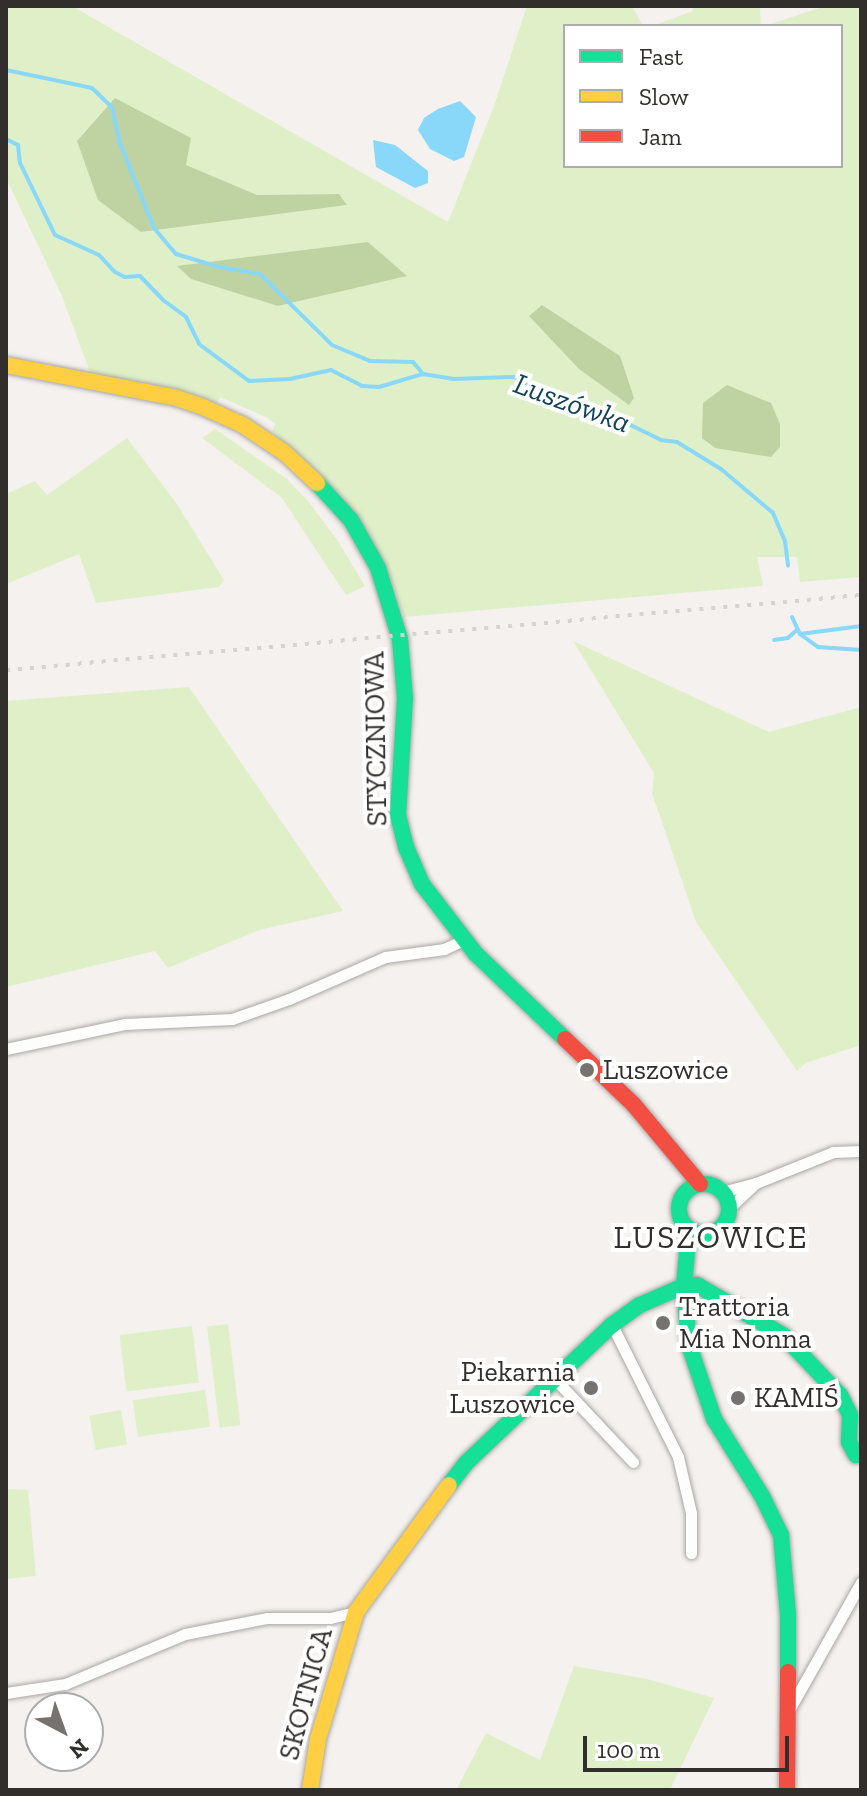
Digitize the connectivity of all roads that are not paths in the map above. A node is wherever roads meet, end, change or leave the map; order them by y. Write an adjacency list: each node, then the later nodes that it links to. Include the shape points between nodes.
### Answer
1 (6, 365): 2 (street, STYCZNIOWA, via 177,398 229,418 285,453 351,520 378,568 402,648 401,830 422,884)
2 (463, 940): 3 (street, via 444,949 385,957 232,1019 125,1024); 6 (street, STYCZNIOWA, via 634,1105 676,1157)
3 (6, 1049)
4 (861, 1151): 5 (street, via 818,1157)
5 (756, 1183): 7 (street); 7 (street)
6 (693, 1188): 7 (street); 8 (street, via 678,1212)
7 (726, 1200): 9 (street, via 727,1220)
8 (689, 1230): 9 (street); 10 (street)
9 (708, 1235): 10 (street)
10 (687, 1268): 11 (street)
11 (684, 1286): 12 (street, SKOTNICA, via 640,1305); 14 (street, via 697,1285 793,1343 840,1395 850,1415 849,1442); 20 (street, via 689,1345 714,1419 781,1535)
12 (612, 1325): 13 (street, SKOTNICA); 16 (street, via 678,1457 691,1513)
13 (555, 1379): 15 (street); 18 (street, SKOTNICA, via 467,1462)
14 (856, 1455)
15 (633, 1462)
16 (691, 1553)
17 (861, 1582): 20 (street)
18 (356, 1612): 19 (street, via 330,1618 267,1618 185,1634 65,1684); 21 (street, SKOTNICA, via 318,1739)
19 (6, 1693)
20 (789, 1710): 22 (street)
21 (310, 1790)
22 (787, 1790)

